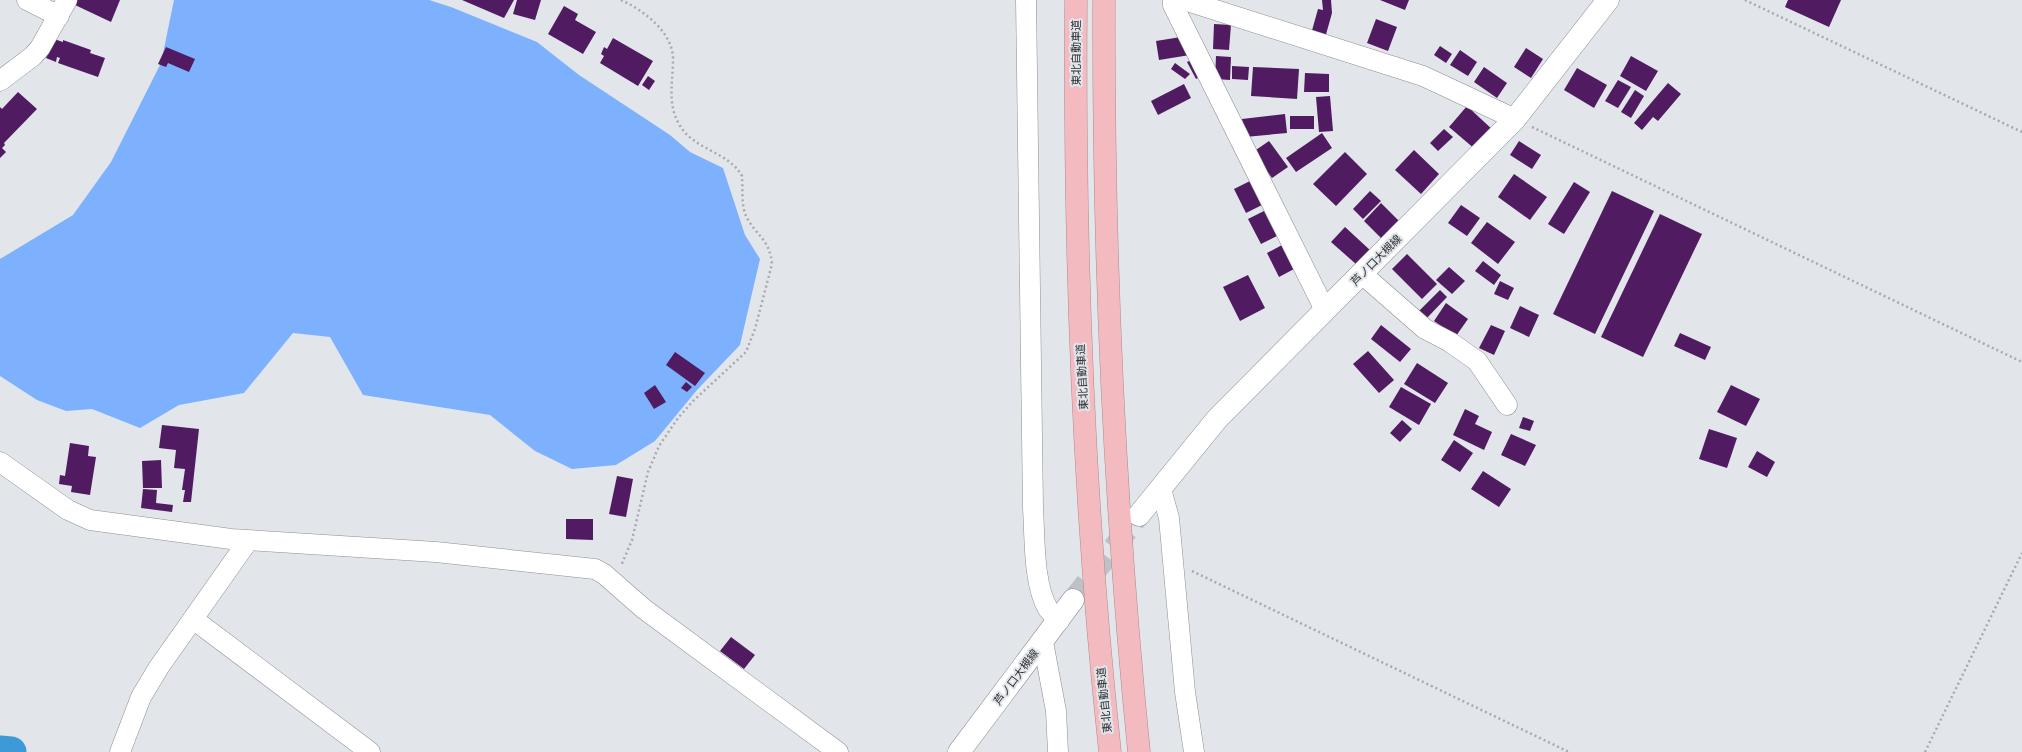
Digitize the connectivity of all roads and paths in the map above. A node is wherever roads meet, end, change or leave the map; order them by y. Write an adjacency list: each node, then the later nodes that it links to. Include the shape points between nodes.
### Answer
1 (27, 0): 10 (street)
2 (621, 0): 24 (path, via 646,14 666,37 673,57 670,100 680,126 696,142 729,161 742,176 746,217 766,242 772,264 755,329 746,352 693,401 659,446 646,478 629,551)
3 (1026, 0): 27 (street, via 1033,508 1041,587 1049,610)
4 (1076, 0): 34 (highway, 東北自動車道, via 1078,306 1085,457 1098,638)
5 (1104, 0): 35 (highway, via 1108,305 1115,450 1129,644)
6 (1173, 0): 15 (street, via 1173,6)
7 (1184, 0): 12 (street, via 1423,76)
8 (1608, 0): 12 (main road, 芦ノ口大槻線)
9 (1745, 0): 13 (path)
10 (63, 8): 11 (street, via 40,48)
11 (0, 81)
12 (1515, 119): 14 (main road, 芦ノ口大槻線); 16 (path)
13 (2022, 132)
14 (1362, 274): 15 (main road, 芦ノ口大槻線); 17 (street, via 1424,329 1450,342 1477,361)
15 (1325, 310): 19 (main road, 芦ノ口大槻線, via 1217,419)
16 (2022, 362)
17 (1507, 405)
18 (0, 462): 21 (street, via 36,490 82,517)
19 (1161, 489): 20 (main road, 芦ノ口大槻線); 23 (street, via 1169,518)
20 (1139, 515)
21 (248, 541): 24 (street, via 436,552 546,563 594,569); 26 (street)
22 (2022, 553): 38 (path)
23 (1174, 563): 36 (street, via 1185,692); 37 (path)
24 (612, 580): 31 (street, via 644,609)
25 (1073, 600): 27 (main road, 芦ノ口大槻線)
26 (193, 620): 29 (street, via 141,697); 30 (street)
27 (1059, 621): 28 (main road, 芦ノ口大槻線)
28 (1043, 642): 32 (main road, 芦ノ口大槻線); 33 (street, via 1056,711)
29 (120, 752)
30 (370, 752)
31 (838, 752)
32 (959, 752)
33 (1058, 752)
34 (1110, 752)
35 (1140, 752)
36 (1194, 752)
37 (1569, 752)
38 (1925, 752)

